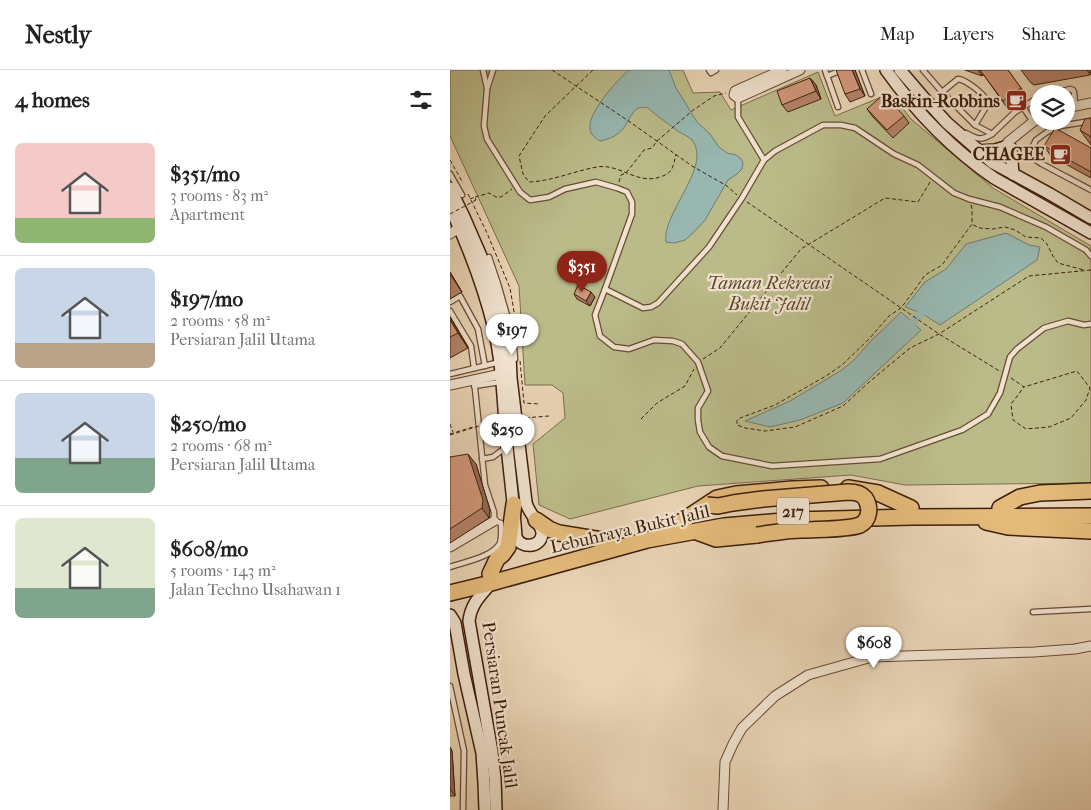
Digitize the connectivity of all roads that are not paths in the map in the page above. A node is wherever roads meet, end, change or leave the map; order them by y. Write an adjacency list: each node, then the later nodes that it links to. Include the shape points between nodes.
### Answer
1 (484, 70): 14 (lane)
2 (493, 70): 14 (lane)
3 (709, 70): 4 (lane, via 711,73)
4 (716, 70)
5 (782, 70): 16 (street)
6 (800, 70): 16 (street)
7 (825, 70): 13 (lane)
8 (842, 70): 13 (lane)
9 (862, 70): 17 (lane)
10 (886, 70): 34 (main road, via 942,136)
11 (900, 70): 26 (main road)
12 (923, 70): 15 (lane)
13 (827, 76): 21 (lane)
14 (487, 89): 48 (lane, via 484,126 487,139 520,192 530,200 596,182 627,192 630,197 632,214)
15 (942, 92): 27 (lane); 27 (lane, via 958,79 986,98 987,105)
16 (736, 94): 33 (lane, via 738,117)
17 (871, 94)
18 (1030, 103): 22 (lane)
19 (1091, 103): 20 (street)
20 (1075, 106)
21 (838, 107)
22 (1023, 107): 23 (lane); 30 (lane)
23 (1030, 114)
24 (1091, 121): 25 (lane)
25 (1075, 122)
26 (947, 123): 30 (lane, via 975,138); 32 (main road)
27 (975, 125): 30 (lane)
28 (1030, 125): 31 (street)
29 (1050, 130): 40 (lane, via 1036,140 1031,150 1033,158)
30 (992, 134)
31 (1008, 148): 32 (main road); 35 (street); 37 (main road)
32 (980, 151): 35 (main road)
33 (764, 160): 46 (lane, via 823,125 856,128 894,154 918,165 954,193 1000,207 1046,227); 48 (lane, via 709,247 658,303 643,308)
34 (977, 165): 35 (main road); 38 (main road)
35 (996, 167): 37 (main road); 38 (main road)
36 (450, 174): 41 (lane)
37 (1013, 174): 43 (main road)
38 (1004, 184): 45 (main road)
39 (450, 188): 44 (main road)
40 (1091, 190)
41 (462, 195)
42 (450, 207): 44 (main road)
43 (1091, 218)
44 (456, 225): 55 (main road, via 483,289); 55 (main road, via 484,263 492,286 510,356)
45 (1091, 233)
46 (1091, 256)
47 (489, 257): 55 (lane, via 516,356)
48 (605, 289): 51 (lane, via 595,315 600,336 614,347 629,348 654,340 682,344 698,362 708,391 698,408 698,420 700,432 709,447 722,456 772,466 880,459 962,430 988,414 1000,393 1010,357 1017,349 1044,328 1068,321)
49 (450, 302): 52 (lane, via 460,296 478,329)
50 (450, 311): 53 (lane, via 470,346)
51 (1091, 324)
52 (484, 366): 53 (lane); 55 (lane)
53 (474, 368): 54 (lane)
54 (450, 374)
55 (503, 374): 56 (street); 58 (main road); 69 (main road, via 526,502)
56 (474, 383): 57 (street); 59 (lane)
57 (450, 385)
58 (507, 447): 59 (lane, via 493,457); 61 (main road)
59 (482, 459): 68 (lane)
60 (1091, 491): 65 (highway, via 1040,493 1020,497)
61 (514, 504): 69 (main road, via 516,537 521,544 531,546 540,541 542,531); 76 (highway, via 508,547 497,560)
62 (707, 505): 64 (highway, via 717,498 736,494 846,488 878,492); 70 (highway); 71 (highway, bridge, via 855,492 865,498 868,517 859,526 716,539)
63 (1091, 507): 65 (highway, Lebuhraya Bukit Jalil / 217)
64 (911, 508): 65 (highway, Lebuhraya Bukit Jalil / 217); 70 (highway, Lebuhraya Bukit Jalil / 217, via 771,512)
65 (1000, 508)
66 (1091, 516): 67 (highway, Lebuhraya Bukit Jalil / 217)
67 (966, 517): 71 (highway, Lebuhraya Bukit Jalil / 217, via 794,520); 72 (highway, via 1008,527)
68 (494, 520): 74 (street); 75 (lane, via 501,523 502,534 495,549 488,555)
69 (536, 520): 73 (highway, via 559,533)
70 (676, 525): 73 (highway, Lebuhraya Bukit Jalil / 217)
71 (694, 531): 76 (highway, Lebuhraya Bukit Jalil / 217)
72 (1091, 531)
73 (608, 541): 76 (highway, Lebuhraya Bukit Jalil / 217)
74 (450, 547)
75 (450, 567)
76 (491, 578): 77 (highway, Lebuhraya Bukit Jalil / 217); 78 (highway, Lebuhraya Bukit Jalil / 217); 86 (main road, Persiaran Puncak Jalil, via 470,611 468,621 492,752)
77 (450, 583)
78 (450, 593)
79 (1091, 609): 80 (lane)
80 (1033, 612)
81 (450, 615): 85 (main road, Persiaran Puncak Jalil, via 455,623 482,753)
82 (1091, 646): 87 (street, via 1034,652 872,657 808,676 775,696 742,728 725,762)
83 (450, 686): 84 (lane, via 464,751)
84 (463, 810)
85 (485, 810)
86 (496, 810)
87 (723, 810)

